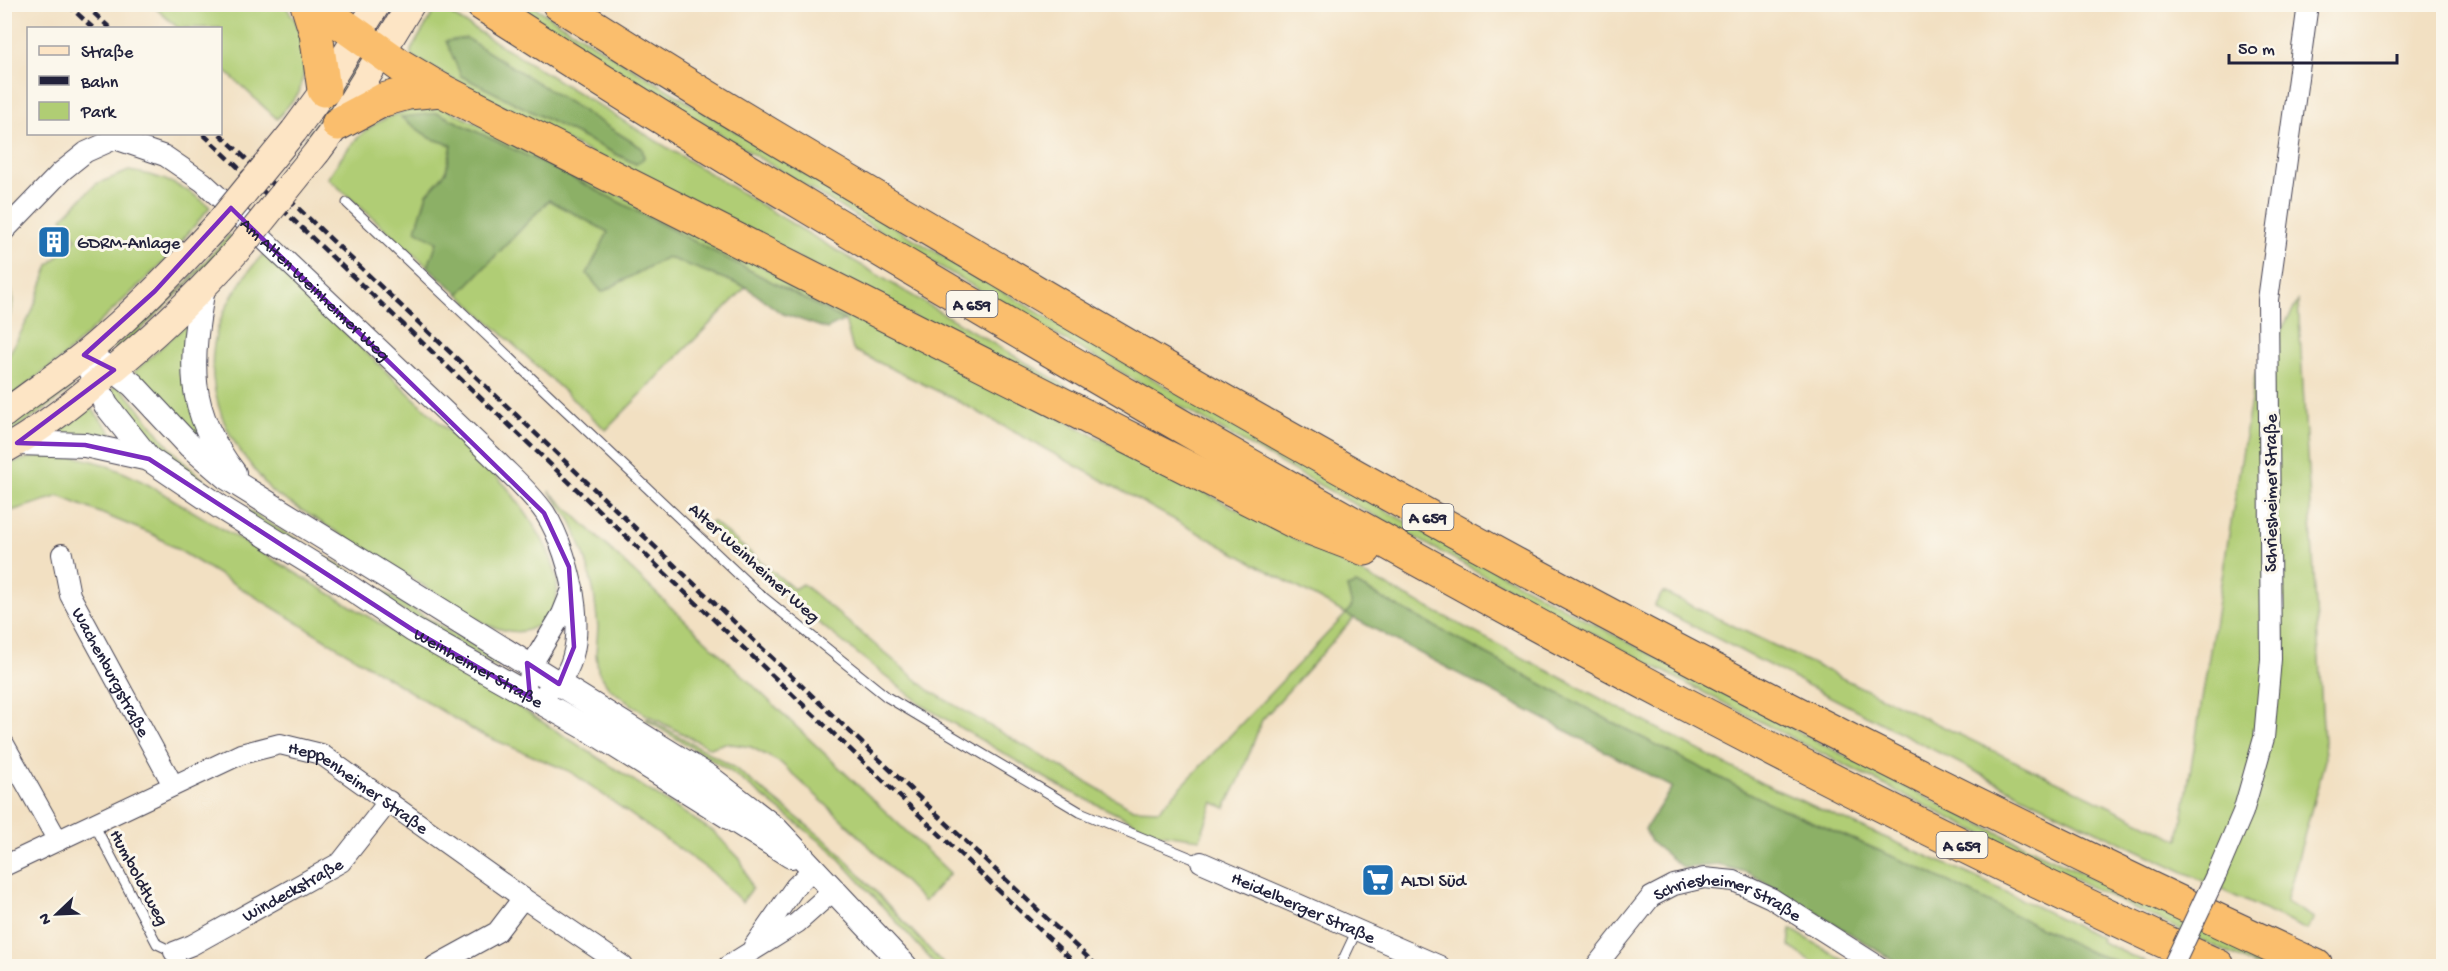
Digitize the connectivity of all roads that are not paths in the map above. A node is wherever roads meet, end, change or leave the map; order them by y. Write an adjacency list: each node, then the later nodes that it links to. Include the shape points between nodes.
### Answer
1 (307, 4): 9 (highway, via 316,33)
2 (314, 4): 8 (highway)
3 (377, 4): 8 (main road)
4 (482, 4): 23 (highway, A 659, via 771,184 1049,349)
5 (559, 4): 50 (highway, A 659, via 1070,312 1486,549 1906,769)
6 (2308, 4): 48 (street, Schriesheimer Straße, bridge, via 2268,300 2271,659 2265,727 2243,812)
7 (410, 7): 8 (main road)
8 (370, 45): 9 (main road); 10 (highway); 11 (main road)
9 (324, 90): 15 (main road, bridge, via 219,223 155,291)
10 (441, 90): 11 (highway, via 383,100); 23 (highway, via 1297,523)
11 (338, 124): 14 (main road, bridge)
12 (347, 203): 32 (lane, Alter Weinheimer Weg, via 757,592 887,697 1080,812)
13 (4, 231): 22 (street, Am Alten Weinheimer Weg, via 61,172 86,152 115,139 174,161 203,182 529,493 554,529)
14 (203, 288): 16 (main road); 20 (street, Weinheimer Straße, via 194,343 198,404 215,446)
15 (84, 355): 16 (street, Weinheimer Straße); 17 (main road)
16 (104, 377): 18 (main road); 19 (street, Weinheimer Straße, via 119,424); 20 (street, Weinheimer Straße, via 134,385 210,464)
17 (4, 414)
18 (11, 446): 19 (street, Weinheimer Straße, via 85,445)
19 (149, 459): 26 (street, Weinheimer Straße, via 413,630)
20 (248, 492): 24 (street, Weinheimer Straße)
21 (62, 554): 28 (street, Wachenburgstraße, via 70,595)
22 (573, 588): 24 (street); 25 (street, Am Alten Weinheimer Weg, via 574,646)
23 (1470, 589): 49 (highway, A 659, via 1708,717 1921,825)
24 (531, 666): 25 (street, Weinheimer Straße); 26 (street)
25 (560, 684): 26 (street); 34 (street, Weinheimer Straße, via 745,803 775,828)
26 (530, 697): 34 (street, Weinheimer Straße, via 611,743)
27 (4, 744): 31 (street)
28 (173, 785): 29 (street, Heppenheimer Straße, via 241,754 280,744 321,754); 30 (street, Heppenheimer Straße)
29 (389, 801): 36 (street, Heppenheimer Straße); 39 (street, Windeckstraße, via 341,862 192,945)
30 (94, 824): 31 (street, Heppenheimer Straße); 39 (lane, Humboldtweg, via 157,944)
31 (58, 841): 33 (street, Heppenheimer Straße)
32 (1201, 862): 37 (street, Heidelberger Straße)
33 (4, 866)
34 (812, 870): 35 (street, Weinheimer Straße); 38 (street, via 795,887)
35 (834, 890): 38 (street, via 797,923); 43 (street, Weinheimer Straße)
36 (523, 898): 40 (street, via 497,932); 41 (street, Heppenheimer Straße)
37 (1357, 930): 44 (lane); 45 (street, Heidelberger Straße)
38 (748, 955): 42 (street)
39 (179, 959)
40 (435, 966)
41 (623, 966)
42 (728, 966)
43 (905, 966)
44 (1340, 966)
45 (1440, 966)
46 (1596, 966): 47 (street, Schriesheimer Straße, via 1651,897 1674,885 1704,878 1734,881 1771,898)
47 (1878, 966)
48 (2173, 966)
49 (2218, 966)
50 (2316, 966)

